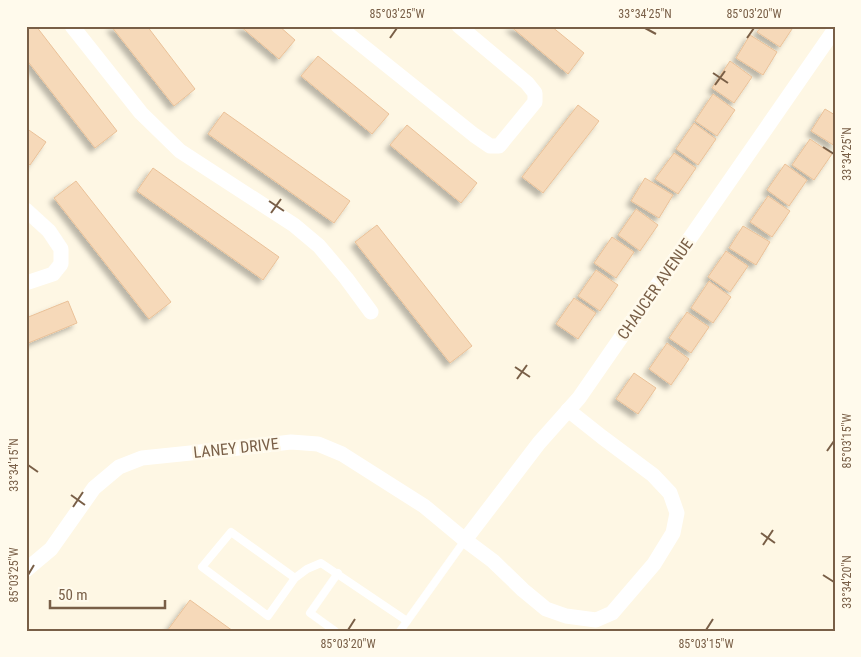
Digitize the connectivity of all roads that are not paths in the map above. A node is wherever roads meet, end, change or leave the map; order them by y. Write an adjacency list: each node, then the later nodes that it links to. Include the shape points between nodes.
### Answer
1 (72, 26): 7 (street, via 141,113 180,151 294,225 319,246)
2 (338, 26): 3 (street, via 474,135 490,146 499,146 535,102 535,93)
3 (458, 26)
4 (835, 29): 8 (street, CHAUCER AVENUE)
5 (26, 210): 6 (street, via 49,231 61,250 61,264 53,274)
6 (26, 284)
7 (371, 312)
8 (568, 410): 9 (street, CHAUCER AVENUE); 9 (street, LANEY DRIVE, via 653,475 670,493 677,513 673,533 654,564 612,613 596,620 586,619 546,609 493,561)
9 (464, 540): 10 (street, LANEY DRIVE, via 424,506 342,454 318,444 291,442 142,458 118,467 94,488 51,549); 13 (lane)
10 (26, 570)
11 (338, 573): 12 (lane, via 321,563 307,568); 13 (lane); 14 (lane, via 310,614)
12 (295, 578): 12 (lane, via 231,532 202,567 268,616)
13 (407, 621): 15 (lane)
14 (335, 631)
15 (400, 631)

